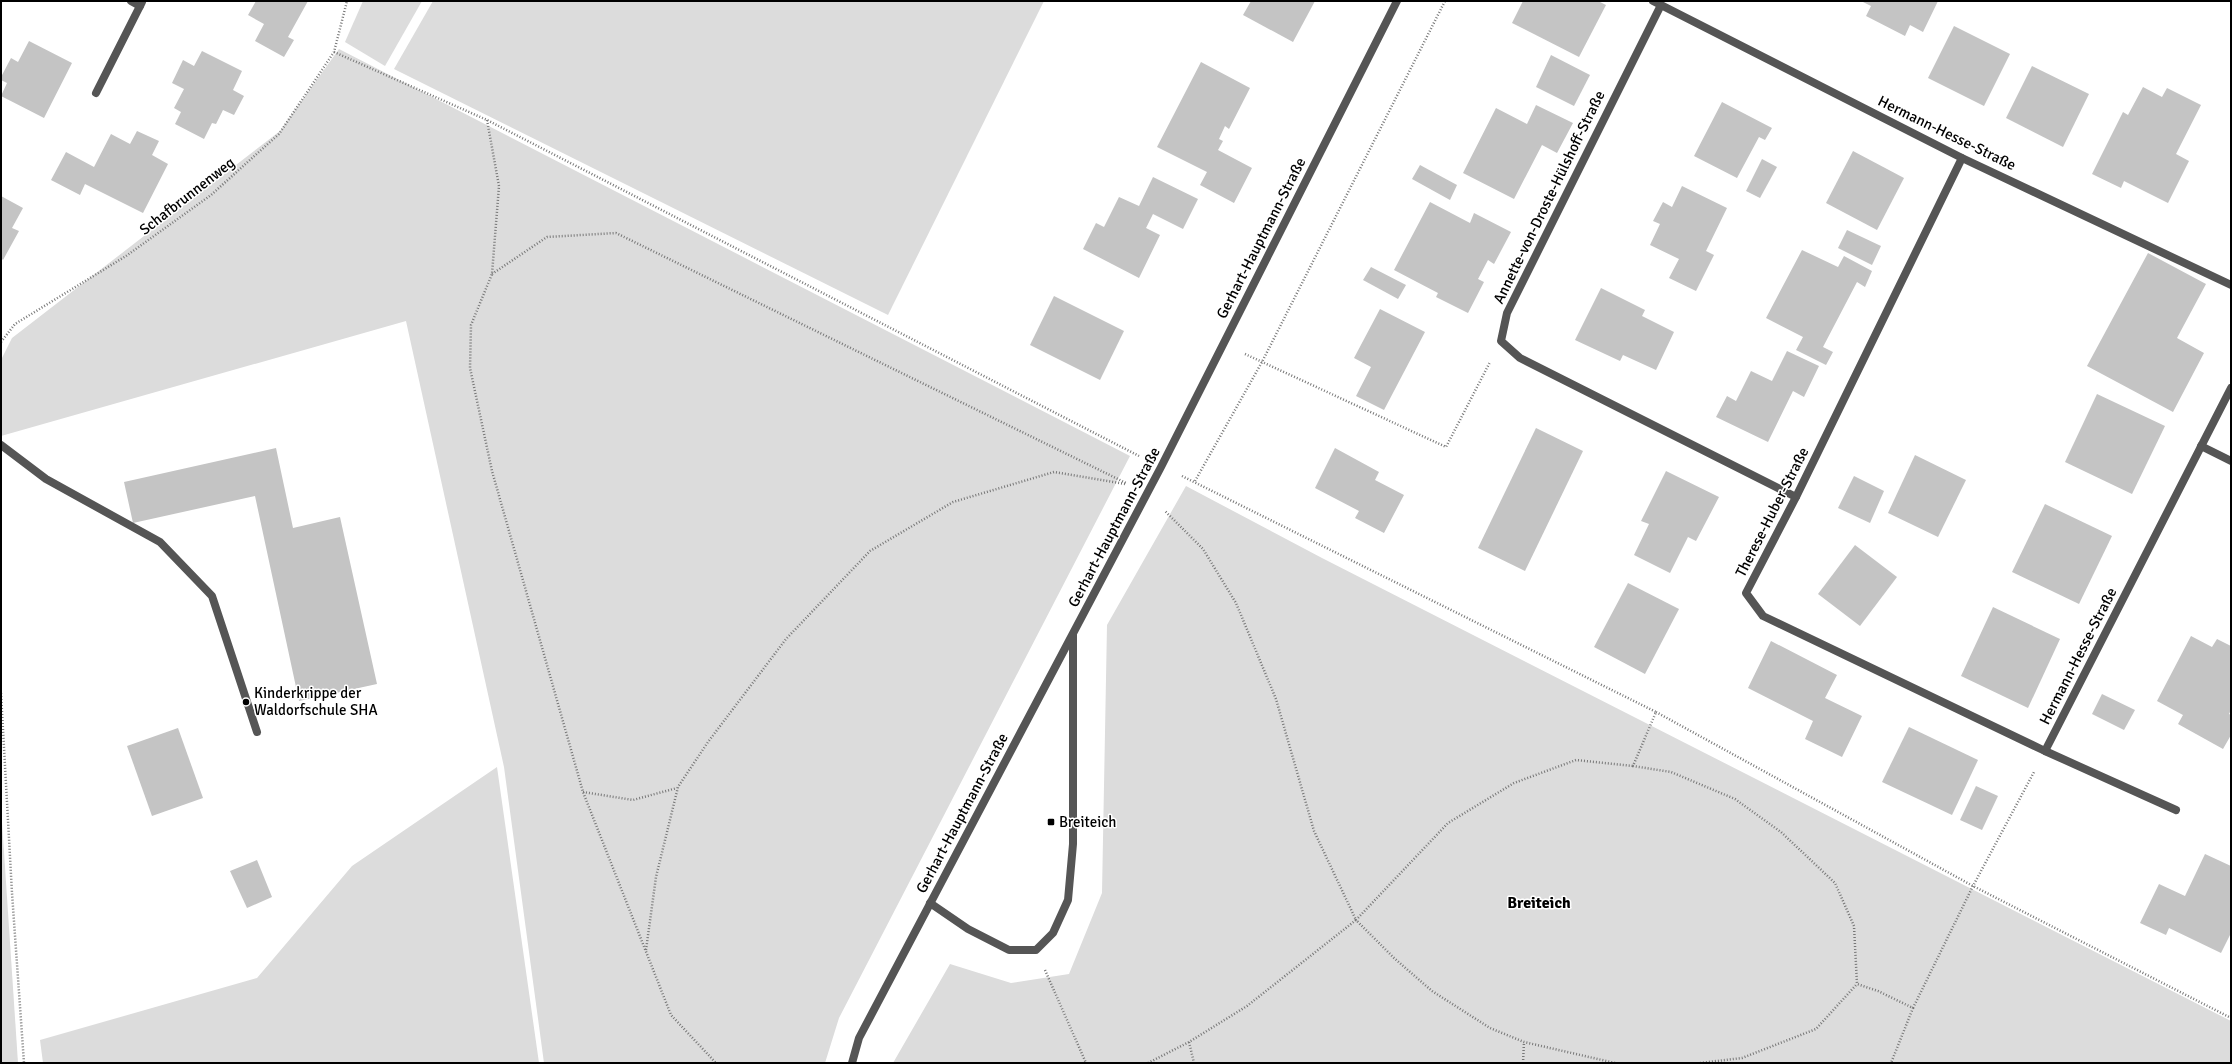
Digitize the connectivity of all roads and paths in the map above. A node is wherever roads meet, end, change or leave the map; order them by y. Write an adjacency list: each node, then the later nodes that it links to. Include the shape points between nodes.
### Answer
1 (131, 1): 5 (street)
2 (347, 1): 7 (path, Schafbrunnenweg)
3 (1397, 1): 15 (street, Gerhart-Hauptmann-Straße)
4 (1445, 1): 16 (path)
5 (141, 3): 8 (street)
6 (1657, 3): 10 (street, Hermann-Hesse-Straße); 13 (street, Annette-von-Droste-Hülshoff-Straße, via 1506,313)
7 (334, 52): 9 (path); 14 (path, Schafbrunnenweg, via 278,134 212,195 126,256 15,324)
8 (96, 94)
9 (487, 120): 11 (path, via 499,186); 20 (path)
10 (1962, 158): 12 (street, Hermann-Hesse-Straße); 25 (street, Therese-Huber-Straße)
11 (492, 274): 32 (path, via 547,237 616,233 1129,484 1054,472 953,502 870,551 786,639 708,742); 33 (path, via 471,325 470,368 492,471)
12 (2231, 286)
13 (1501, 341): 16 (path, via 1446,447); 25 (street, via 1520,358)
14 (1, 342)
15 (1223, 343): 16 (path); 24 (street, Gerhart-Hauptmann-Straße)
16 (1262, 362): 23 (path)
17 (2231, 388): 19 (street, Hermann-Hesse-Straße)
18 (1, 445): 29 (street, via 46,479 160,542 212,596)
19 (2201, 446): 21 (street); 30 (street, Hermann-Hesse-Straße)
20 (1144, 458)
21 (2231, 461)
22 (1180, 476): 23 (path)
23 (1195, 481): 28 (path)
24 (1147, 493): 26 (street, Gerhart-Hauptmann-Straße); 37 (path, via 1203,550 1236,603 1276,698 1314,831)
25 (1796, 497): 30 (street, Therese-Huber-Straße, via 1746,593 1763,616)
26 (1073, 635): 36 (street, Gerhart-Hauptmann-Straße); 39 (street, via 1073,844 1068,900 1053,933)
27 (1, 693): 45 (path)
28 (1656, 712): 31 (path); 35 (path)
29 (257, 732)
30 (2045, 751): 34 (street); 35 (path)
31 (1633, 766): 37 (path, via 1576,760 1514,783 1448,823); 40 (path, via 1671,772 1735,798 1781,832 1835,883 1854,926)
32 (678, 788): 33 (path, via 633,800); 38 (path, via 656,877)
33 (583, 792): 38 (path)
34 (2176, 810)
35 (1973, 886): 41 (path); 42 (path)
36 (930, 903): 39 (street, via 968,929 1009,950); 47 (street, Gerhart-Hauptmann-Straße, via 859,1038)
37 (1356, 920): 43 (path, via 1247,1006); 44 (path, via 1432,991 1490,1028)
38 (646, 950): 46 (path, via 671,1015)
39 (1036, 950): 48 (path)
40 (1857, 984): 41 (path); 53 (path, via 1816,1029 1742,1058)
41 (1914, 1008): 54 (path)
42 (2231, 1018)
43 (1189, 1042): 49 (path); 50 (path)
44 (1524, 1042): 51 (path); 52 (path)
45 (24, 1063)
46 (716, 1063)
47 (852, 1063)
48 (1086, 1063)
49 (1148, 1063)
50 (1194, 1063)
51 (1524, 1063)
52 (1615, 1063)
53 (1700, 1063)
54 (1891, 1063)

